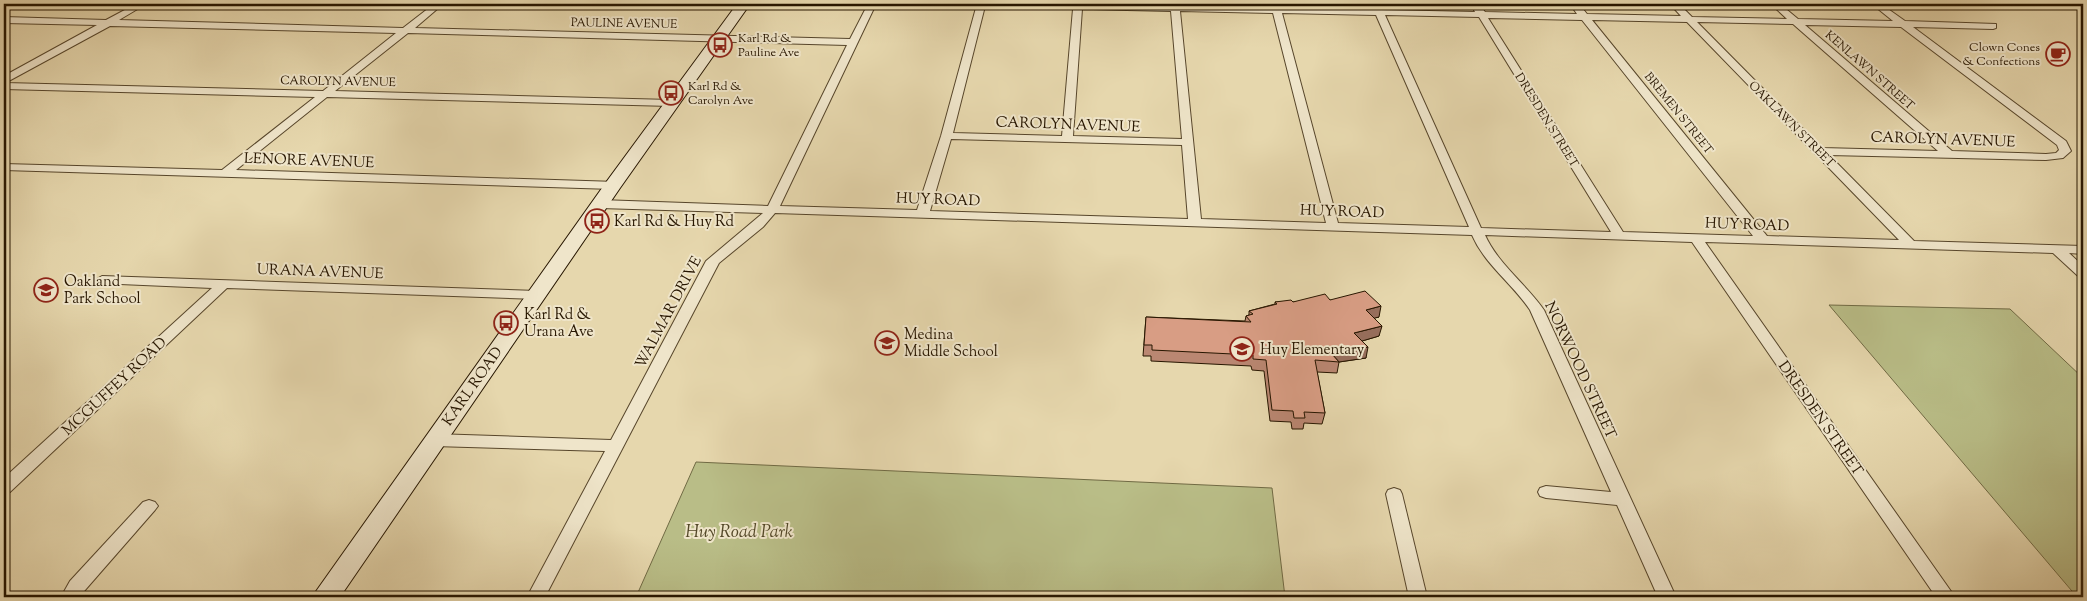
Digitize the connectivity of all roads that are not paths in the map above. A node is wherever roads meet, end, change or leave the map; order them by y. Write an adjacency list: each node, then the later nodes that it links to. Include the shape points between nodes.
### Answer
1 (142, 4): 21 (street)
2 (439, 4): 24 (street)
3 (743, 4): 25 (main road, KARL ROAD)
4 (872, 4): 26 (street, WALMAR DRIVE)
5 (981, 4): 31 (street)
6 (988, 4): 12 (street)
7 (1475, 4): 16 (street, DRESDEN STREET)
8 (1574, 4): 17 (street, BREMEN STREET)
9 (1674, 4): 19 (street, OAKLAWN STREET)
10 (1775, 4): 20 (street, KENLAWN STREET)
11 (1876, 4): 22 (street)
12 (1078, 5): 13 (street); 32 (street)
13 (1175, 6): 14 (street); 33 (street)
14 (1276, 6): 15 (street); 44 (street)
15 (1377, 8): 16 (street); 45 (street, NORWOOD STREET)
16 (1482, 15): 17 (street); 46 (street, DRESDEN STREET)
17 (1585, 17): 19 (street); 48 (street, BREMEN STREET)
18 (4, 20): 21 (street, PAULINE AVENUE)
19 (1689, 20): 20 (street); 34 (street, OAKLAWN STREET)
20 (1796, 22): 22 (street); 36 (street, KENLAWN STREET)
21 (108, 23): 24 (street, PAULINE AVENUE); 27 (street)
22 (1903, 24): 23 (street); 35 (street, via 2062,143)
23 (1993, 26)
24 (408, 30): 25 (street, PAULINE AVENUE); 29 (street)
25 (718, 38): 26 (street, PAULINE AVENUE); 30 (main road, KARL ROAD)
26 (854, 42): 41 (street, WALMAR DRIVE)
27 (4, 80)
28 (4, 86): 29 (street, CAROLYN AVENUE)
29 (327, 94): 30 (street, CAROLYN AVENUE); 38 (street)
30 (671, 103): 39 (main road, KARL ROAD)
31 (947, 136): 32 (street, CAROLYN AVENUE); 42 (street)
32 (1067, 139): 33 (street, CAROLYN AVENUE)
33 (1187, 142): 43 (street)
34 (1818, 151): 36 (street, CAROLYN AVENUE); 49 (street, OAKLAWN STREET)
35 (2065, 151): 36 (street, CAROLYN AVENUE, via 2059,156 2046,157)
36 (1950, 154)
37 (4, 168): 38 (street, LENORE AVENUE)
38 (224, 174): 39 (street, LENORE AVENUE)
39 (612, 185): 40 (main road, KARL ROAD)
40 (600, 204): 41 (street, HUY ROAD); 55 (main road, KARL ROAD)
41 (772, 209): 42 (street, HUY ROAD); 57 (street, WALMAR DRIVE, via 760,225 713,261)
42 (922, 214): 43 (street, HUY ROAD)
43 (1195, 222): 44 (street, HUY ROAD)
44 (1333, 227): 45 (street, HUY ROAD)
45 (1477, 232): 46 (street, HUY ROAD); 61 (street, NORWOOD STREET, via 1486,252 1526,294 1536,310)
46 (1619, 236): 47 (street, HUY ROAD)
47 (1696, 238): 48 (street, HUY ROAD); 68 (street, DRESDEN STREET)
48 (1763, 240): 49 (street, HUY ROAD)
49 (1910, 244): 50 (street, HUY ROAD)
50 (2056, 249): 51 (street, HUY ROAD); 52 (street)
51 (2083, 250)
52 (2083, 273)
53 (102, 280): 54 (street, URANA AVENUE)
54 (224, 284): 55 (street, URANA AVENUE); 58 (street, MCGUFFEY ROAD)
55 (537, 295): 56 (main road, KARL ROAD)
56 (434, 440): 57 (street); 64 (main road, KARL ROAD)
57 (616, 446): 65 (street, WALMAR DRIVE)
58 (4, 488)
59 (1546, 492): 61 (street)
60 (1394, 494): 66 (street)
61 (1622, 498): 67 (street, NORWOOD STREET)
62 (149, 506): 63 (street, via 76,586)
63 (70, 597)
64 (325, 597)
65 (536, 597)
66 (1418, 597)
67 (1667, 597)
68 (1946, 597)

